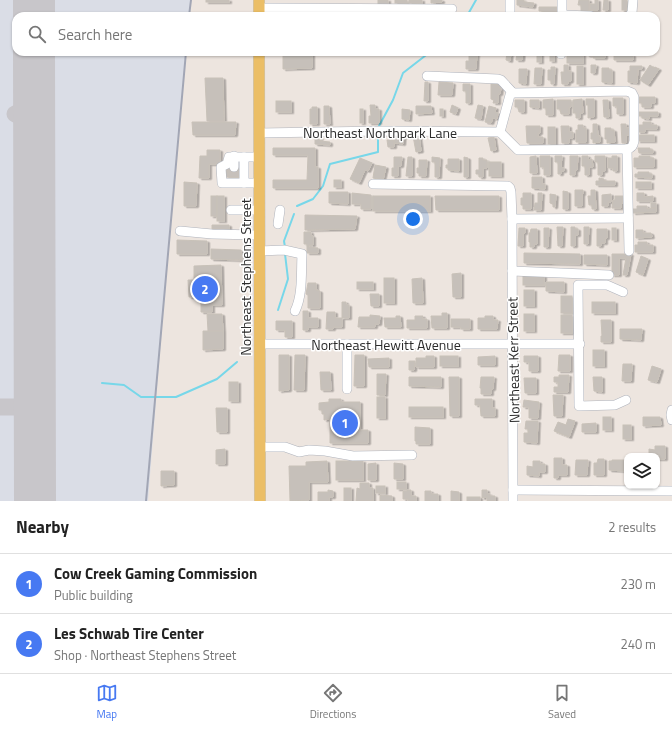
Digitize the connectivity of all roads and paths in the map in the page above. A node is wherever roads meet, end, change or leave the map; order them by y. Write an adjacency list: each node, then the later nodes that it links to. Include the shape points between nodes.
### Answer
1 (510, 0): 8 (street)
2 (562, 0): 9 (street)
3 (632, 0): 10 (street)
4 (391, 5): 5 (street); 6 (street)
5 (425, 5): 7 (street)
6 (259, 8)
7 (452, 9)
8 (510, 12)
9 (562, 12)
10 (632, 12)
11 (259, 56): 15 (main road, Northeast Stephens Street)
12 (427, 76): 13 (street, via 498,79)
13 (513, 93): 14 (street, via 510,95); 16 (street, via 632,93 634,141 633,146)
14 (500, 132): 15 (street, Northeast Northpark Lane, via 383,130); 16 (street, via 518,150)
15 (259, 133): 19 (main road, Northeast Stephens Street)
16 (627, 149): 27 (street)
17 (234, 156): 18 (street); 20 (street); 21 (street, via 228,157 227,164 222,167 222,183)
18 (244, 157): 19 (street); 21 (street)
19 (259, 157): 22 (main road, Northeast Stephens Street)
20 (234, 167)
21 (237, 181): 22 (street)
22 (259, 183): 25 (main road, Northeast Stephens Street)
23 (373, 184): 28 (street, Northeast Kerr Street, via 508,186 511,192)
24 (231, 210): 25 (street)
25 (259, 210): 31 (main road, Northeast Stephens Street)
26 (280, 210): 29 (street)
27 (628, 218): 28 (street); 33 (street)
28 (512, 219): 34 (street, Northeast Kerr Street)
29 (278, 224)
30 (180, 231): 31 (street)
31 (259, 235): 32 (main road, Northeast Stephens Street)
32 (259, 251): 39 (street, via 284,250 302,254 300,295); 40 (main road, Northeast Stephens Street)
33 (629, 251)
34 (512, 272): 35 (street); 42 (street, Northeast Kerr Street)
35 (578, 274): 36 (street); 37 (street)
36 (609, 275)
37 (578, 285): 38 (street, via 607,285); 43 (street)
38 (623, 292)
39 (295, 311)
40 (260, 344): 41 (street, Northeast Hewitt Avenue); 48 (main road, Northeast Stephens Street)
41 (347, 344): 42 (street, Northeast Hewitt Avenue); 44 (street)
42 (513, 344): 43 (street, Northeast Hewitt Avenue); 50 (street, Northeast Kerr Street)
43 (580, 344): 45 (street, via 579,406 615,405)
44 (347, 389)
45 (626, 400)
46 (672, 410): 47 (street)
47 (672, 420)
48 (260, 447): 49 (street, via 285,447 300,452 325,451 353,456); 52 (main road, Northeast Stephens Street)
49 (412, 455)
50 (513, 490): 51 (street); 53 (street, Northeast Kerr Street)
51 (672, 491)
52 (260, 501)
53 (513, 501)

